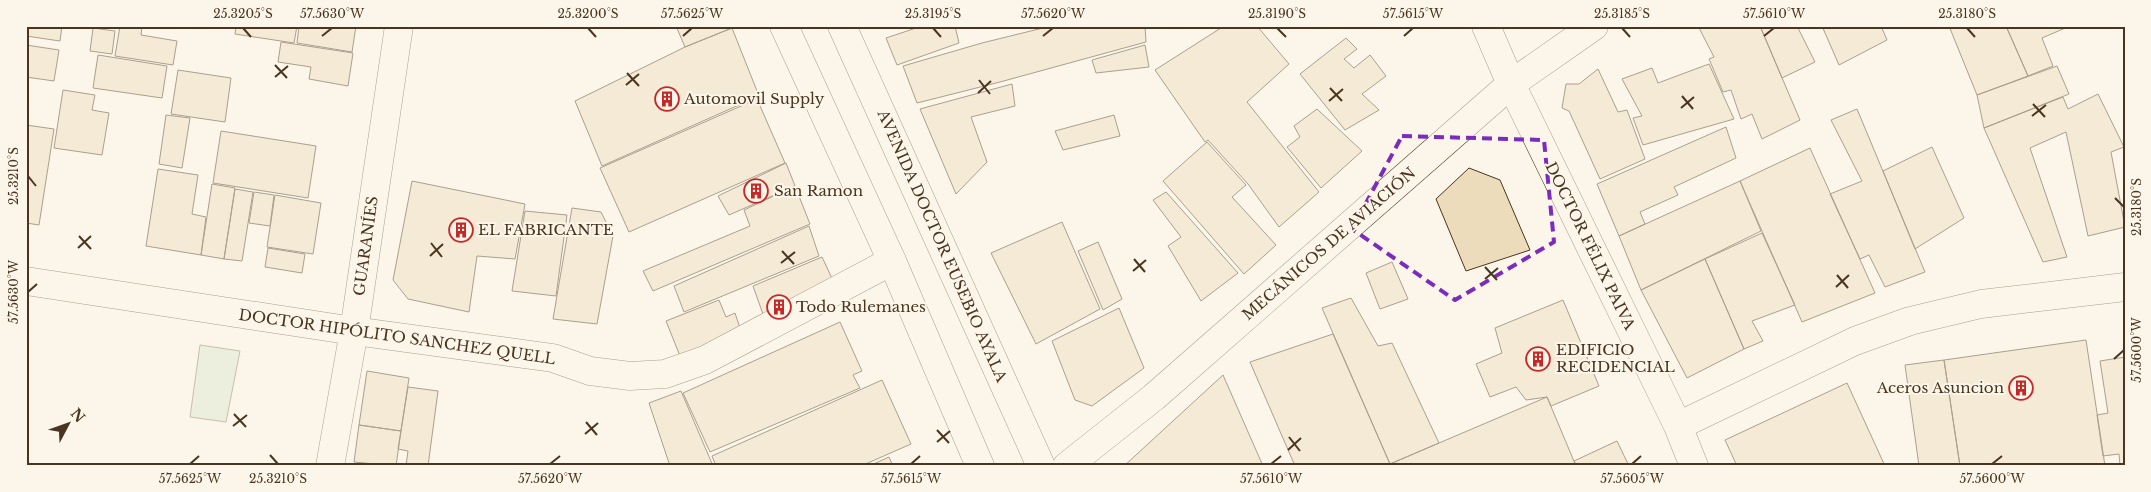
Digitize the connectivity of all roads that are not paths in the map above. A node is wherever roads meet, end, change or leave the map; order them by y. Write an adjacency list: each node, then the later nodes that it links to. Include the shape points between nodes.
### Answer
1 (399, 26): 10 (main road, GUARANÍES)
2 (784, 26): 7 (main road)
3 (842, 26): 14 (main road, AVENIDA DOCTOR EUSEBIO AYALA)
4 (1486, 26): 6 (main road, DOCTOR FÉLIX PAIVA)
5 (1594, 26): 6 (main road, MECÁNICOS DE AVIACIÓN)
6 (1511, 84): 11 (main road, DOCTOR FÉLIX PAIVA); 15 (main road, MECÁNICOS DE AVIACIÓN, via 1154,397)
7 (892, 262): 10 (main road, DOCTOR HIPÓLITO SANCHEZ QUELL, via 705,360 665,374 630,376 590,371 553,358); 13 (main road)
8 (26, 281): 10 (main road, DOCTOR HIPÓLITO SANCHEZ QUELL)
9 (2125, 287): 11 (main road, via 1981,304 1910,321 1855,340)
10 (354, 331): 12 (main road, GUARANÍES)
11 (1678, 426): 16 (main road, DOCTOR FÉLIX PAIVA)
12 (330, 466)
13 (980, 466)
14 (1041, 466)
15 (1067, 466)
16 (1694, 466)

